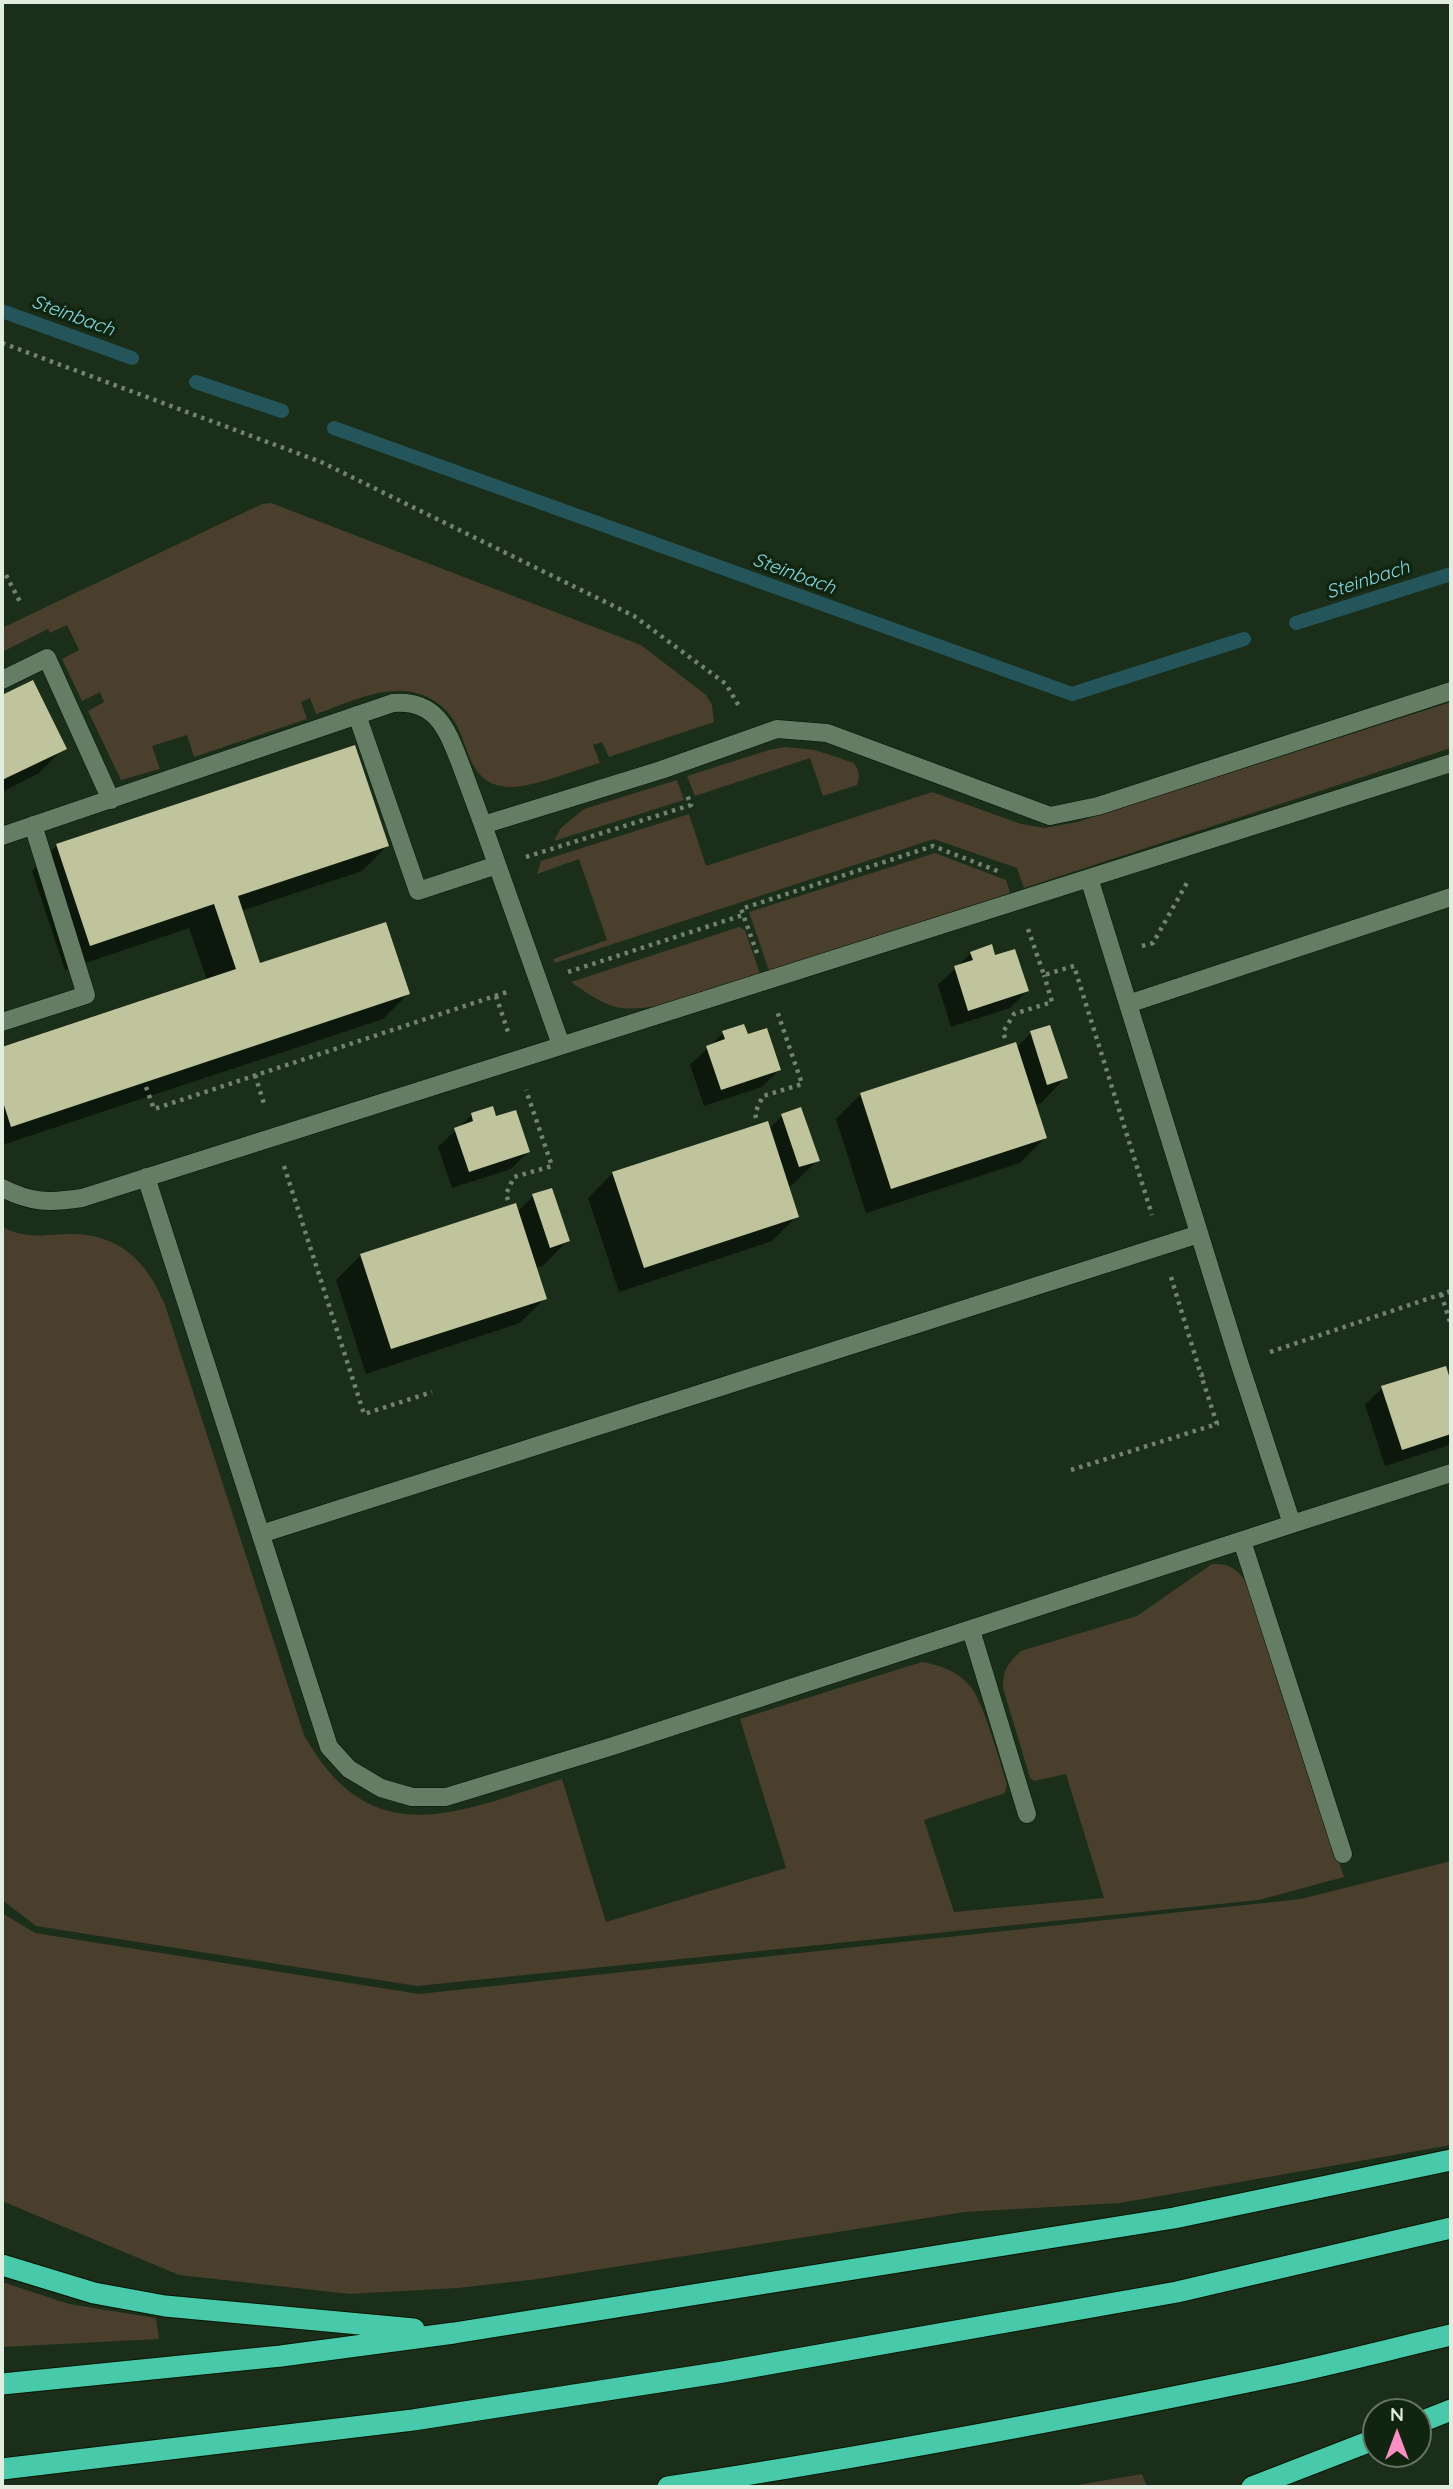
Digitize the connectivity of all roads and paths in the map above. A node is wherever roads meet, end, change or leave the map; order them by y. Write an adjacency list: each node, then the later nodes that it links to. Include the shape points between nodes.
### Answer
1 (2, 343): 7 (path, via 321,462 634,616 726,684)
2 (6, 575): 3 (path)
3 (20, 603)
4 (2, 680): 10 (lane, via 47,658 78,710)
5 (1451, 691): 7 (lane, via 1098,806 1050,816 827,733 778,729)
6 (357, 715): 10 (lane); 12 (lane, via 409,701 438,717 448,730); 14 (lane, via 418,891)
7 (757, 737): 9 (lane)
8 (1451, 763): 15 (lane)
9 (677, 764): 12 (lane); 14 (path, via 691,806)
10 (111, 800): 11 (lane)
11 (33, 825): 13 (lane); 26 (lane, via 86,995)
12 (483, 825): 14 (lane)
13 (2, 836)
14 (497, 865): 23 (lane)
15 (1089, 878): 18 (lane); 20 (lane)
16 (1189, 878): 20 (path, via 1153,943)
17 (1451, 897): 25 (lane)
18 (1019, 900): 19 (path, via 1011,876 933,846 741,909); 21 (path); 22 (lane)
19 (743, 915): 22 (path); 23 (path)
20 (1113, 955): 25 (lane)
21 (1044, 975): 27 (path, via 1052,1002 1014,1014 1003,1032); 38 (path, via 1074,966)
22 (767, 980): 28 (lane); 32 (path, via 802,1084 763,1096)
23 (538, 982): 24 (path); 28 (lane)
24 (496, 996): 29 (path); 30 (path)
25 (1128, 1004): 37 (lane)
26 (2, 1022)
27 (1005, 1038)
28 (561, 1045): 29 (lane)
29 (516, 1059): 33 (lane); 36 (path, via 552,1166 514,1177)
30 (255, 1075): 31 (path, via 153,1109); 33 (path)
31 (146, 1087)
32 (756, 1118)
33 (275, 1136): 34 (lane); 44 (path, via 363,1414)
34 (146, 1177): 35 (lane, via 52,1203 21,1198); 48 (lane)
35 (2, 1188)
36 (508, 1200)
37 (1199, 1234): 38 (lane); 42 (lane)
38 (1161, 1245): 43 (path); 48 (lane)
39 (1451, 1291): 40 (path)
40 (1441, 1294): 41 (path); 42 (path)
41 (1451, 1325)
42 (1239, 1362): 43 (path); 47 (lane)
43 (1201, 1375): 45 (path, via 1217,1424)
44 (432, 1392)
45 (1071, 1470)
46 (1451, 1473): 47 (lane)
47 (1292, 1524): 49 (lane)
48 (261, 1534): 50 (lane, via 329,1747 349,1769 381,1788 412,1797 446,1797)
49 (1242, 1541): 50 (lane); 52 (lane)
50 (971, 1630): 51 (lane)
51 (1027, 1814)
52 (1343, 1854)
53 (1451, 2160): 56 (highway, via 1174,2218)
54 (1451, 2228): 62 (highway, via 1177,2292 723,2372 413,2420)
55 (2, 2265): 56 (highway, via 94,2293 165,2306)
56 (454, 2333): 58 (highway)
57 (1451, 2335): 63 (highway, via 1283,2375)
58 (2, 2384)
59 (1451, 2410): 60 (highway)
60 (1432, 2417)
61 (1362, 2444): 64 (highway)
62 (2, 2469)
63 (668, 2487)
64 (1252, 2487)

